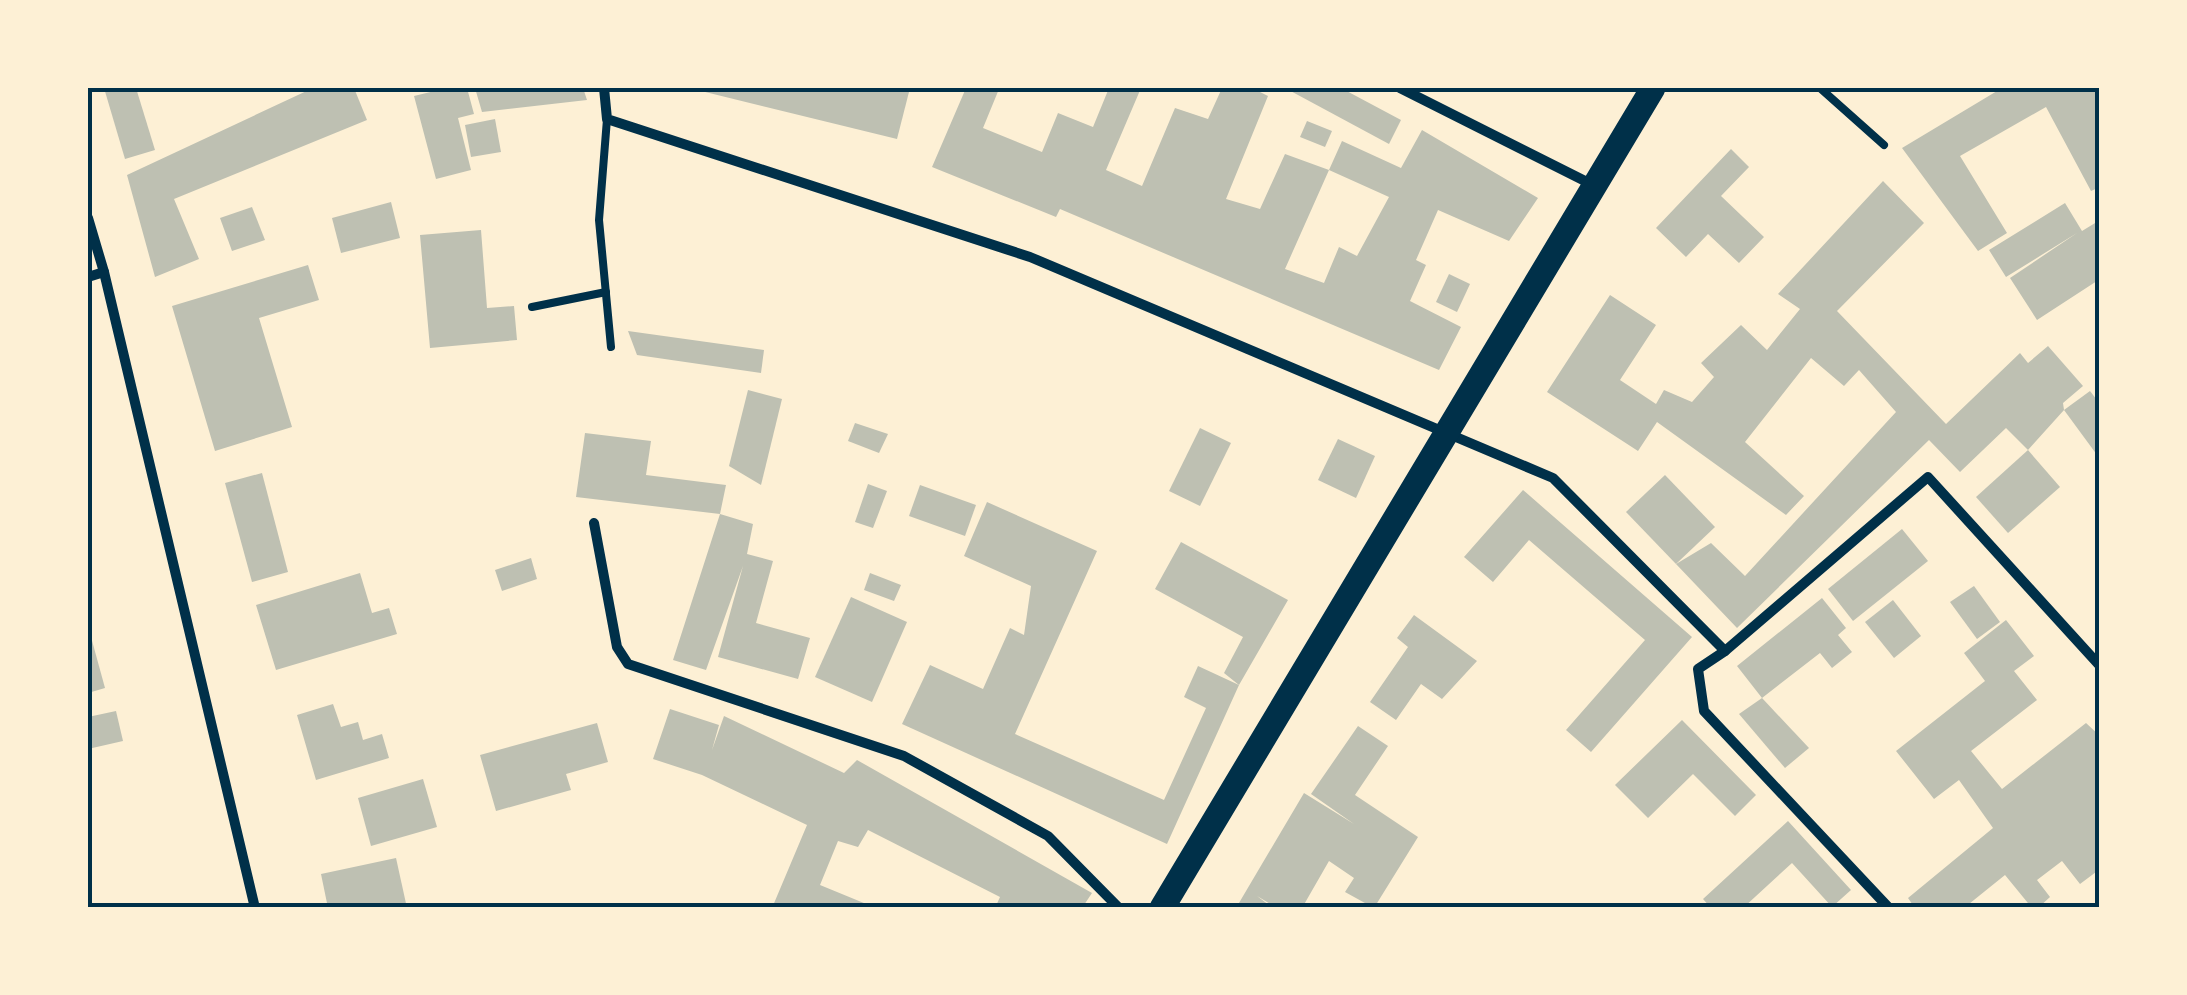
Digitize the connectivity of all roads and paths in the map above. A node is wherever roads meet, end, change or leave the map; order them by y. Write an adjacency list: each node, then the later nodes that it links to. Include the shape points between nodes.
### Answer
1 (604, 88): 5 (street)
2 (1400, 88): 7 (street)
3 (1652, 88): 7 (main road)
4 (1820, 88): 6 (lane)
5 (607, 119): 11 (lane, via 599,220); 14 (street, via 1030,257)
6 (1884, 145)
7 (1591, 184): 14 (main road)
8 (88, 218): 9 (street)
9 (104, 272): 10 (street); 18 (street)
10 (88, 276)
11 (606, 292): 12 (lane); 13 (lane)
12 (532, 307)
13 (611, 347)
14 (1449, 431): 16 (street, via 1553,478); 20 (main road)
15 (594, 523): 19 (street, via 616,648 628,664 904,756 1048,836)
16 (1725, 651): 17 (street, via 1928,477); 21 (street, via 1698,669 1704,711)
17 (2100, 666)
18 (255, 908)
19 (1118, 908)
20 (1162, 908)
21 (1888, 908)

